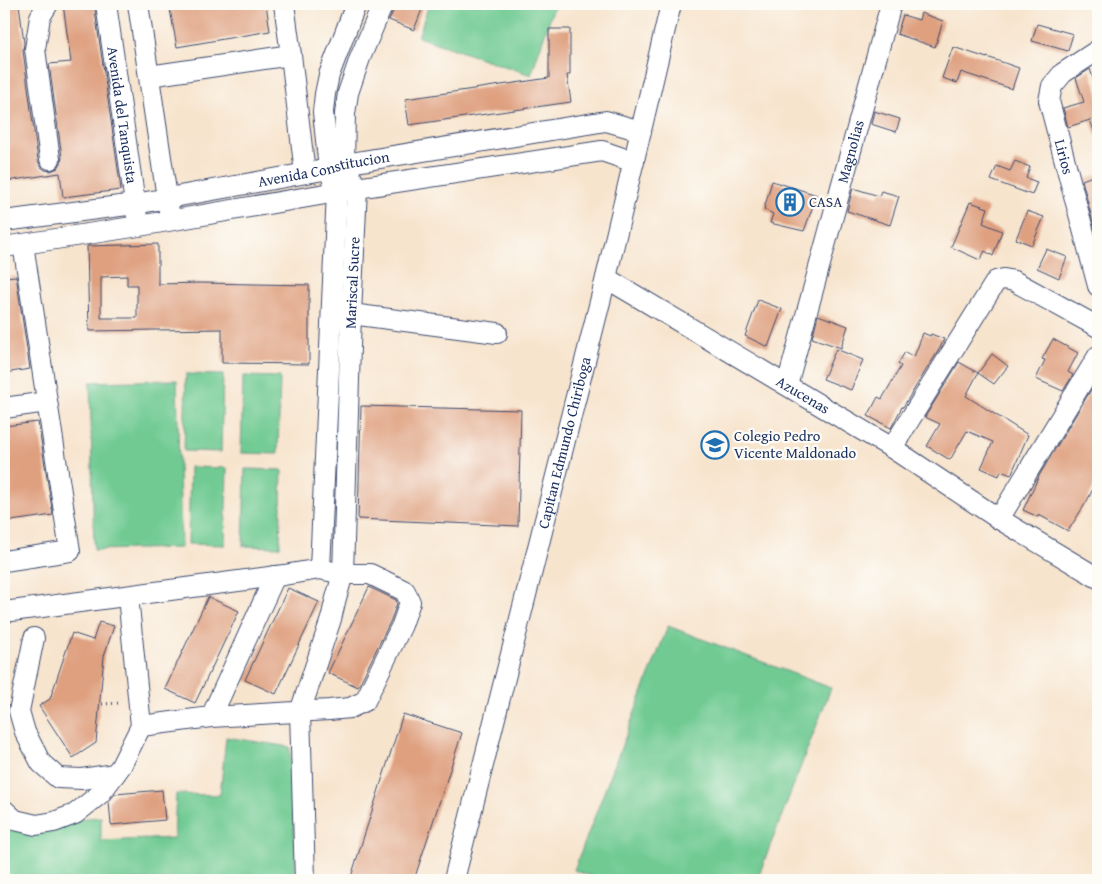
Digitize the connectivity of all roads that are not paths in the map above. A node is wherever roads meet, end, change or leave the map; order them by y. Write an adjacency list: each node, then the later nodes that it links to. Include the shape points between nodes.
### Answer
1 (48, 4): 13 (street, via 40,17 35,49)
2 (106, 4): 20 (street, Avenida del Tanquista)
3 (138, 4): 11 (street)
4 (284, 4): 10 (street)
5 (356, 4): 15 (street, Mariscal Sucre, via 325,94 323,112)
6 (383, 4): 15 (street, Mariscal Sucre, via 348,94)
7 (671, 4): 12 (street, Capitan Edmundo Chiriboga)
8 (891, 4): 32 (street, Magnolias)
9 (1098, 50): 26 (street, Lirios, via 1062,73 1052,86 1049,101)
10 (291, 55): 11 (street); 16 (street)
11 (149, 76): 19 (street)
12 (641, 131): 14 (street, Capitan Edmundo Chiriboga); 15 (street, Avenida Constitucion, via 606,121)
13 (50, 159)
14 (634, 162): 17 (street, Avenida Constitucion, via 602,151); 25 (street, Capitan Edmundo Chiriboga)
15 (337, 167): 16 (street, Avenida Constitucion); 17 (street, Mariscal Sucre); 18 (street, Mariscal Sucre)
16 (305, 174): 19 (street, Avenida Constitucion)
17 (357, 188): 18 (street, Avenida Constitucion); 27 (street, Mariscal Sucre)
18 (337, 192): 21 (street, Avenida Constitucion); 28 (street, Mariscal Sucre)
19 (167, 198): 20 (street, Avenida Constitucion); 21 (street)
20 (135, 204): 22 (street, Avenida Constitucion); 23 (street, Avenida del Tanquista)
21 (170, 220): 23 (street, Avenida Constitucion)
22 (4, 221)
23 (139, 226): 24 (street, Avenida Constitucion)
24 (13, 245): 33 (street)
25 (606, 278): 32 (street, Azucenas); 51 (street, Capitan Edmundo Chiriboga)
26 (1098, 283)
27 (351, 314): 28 (street); 30 (street); 39 (street, Mariscal Sucre)
28 (331, 315): 38 (street, Mariscal Sucre)
29 (1098, 327): 35 (street, via 1014,281 996,281)
30 (497, 333)
31 (1098, 356): 36 (street)
32 (786, 385): 35 (street, Azucenas)
33 (47, 402): 34 (street); 37 (street, via 70,551)
34 (4, 408)
35 (892, 448): 36 (street, Azucenas)
36 (999, 519): 41 (street, Azucenas)
37 (4, 561)
38 (320, 569): 39 (street); 40 (street)
39 (344, 574): 45 (street, Mariscal Sucre); 45 (street, via 370,574 405,591 410,602 365,702 350,708)
40 (275, 576): 42 (street); 46 (street)
41 (1098, 578)
42 (128, 596): 43 (street); 47 (street)
43 (4, 612)
44 (34, 638): 48 (street, via 19,710 40,764 58,778 82,779)
45 (300, 712): 46 (street); 50 (street)
46 (211, 717): 47 (street)
47 (141, 726): 48 (street)
48 (115, 774): 49 (street, via 100,794 81,809 54,822 36,825 15,820)
49 (4, 810)
50 (305, 880)
51 (454, 880)

